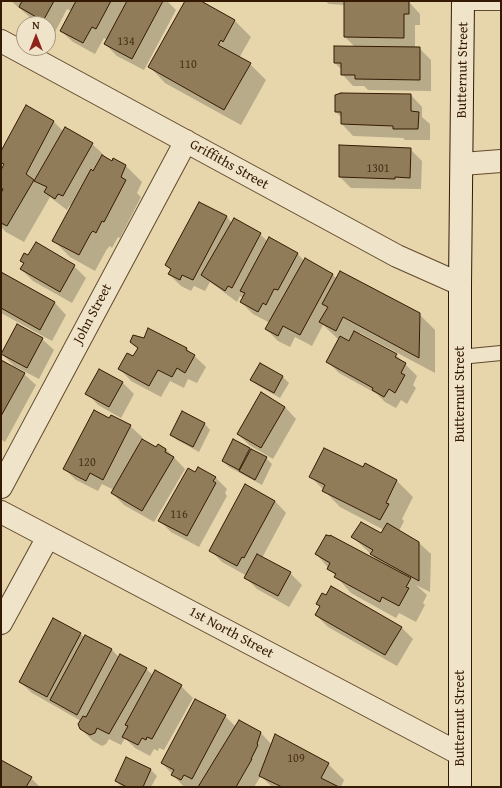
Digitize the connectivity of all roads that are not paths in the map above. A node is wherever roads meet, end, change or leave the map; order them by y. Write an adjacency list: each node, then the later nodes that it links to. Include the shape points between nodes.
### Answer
1 (463, 2): 2 (lane); 6 (street, Butternut Street)
2 (501, 3)
3 (1, 40): 4 (street, Griffiths Street)
4 (186, 141): 7 (street, Griffiths Street, via 397,256); 10 (street, John Street)
5 (501, 161): 6 (street)
6 (462, 164): 7 (street, Butternut Street)
7 (460, 284): 9 (street, Butternut Street)
8 (501, 353): 9 (lane)
9 (460, 357): 14 (street, Butternut Street)
10 (1, 487)
11 (1, 512): 12 (street, 1st North Street)
12 (48, 537): 13 (street); 14 (street, 1st North Street)
13 (1, 623)
14 (460, 754): 15 (street, Butternut Street)
15 (460, 787)

